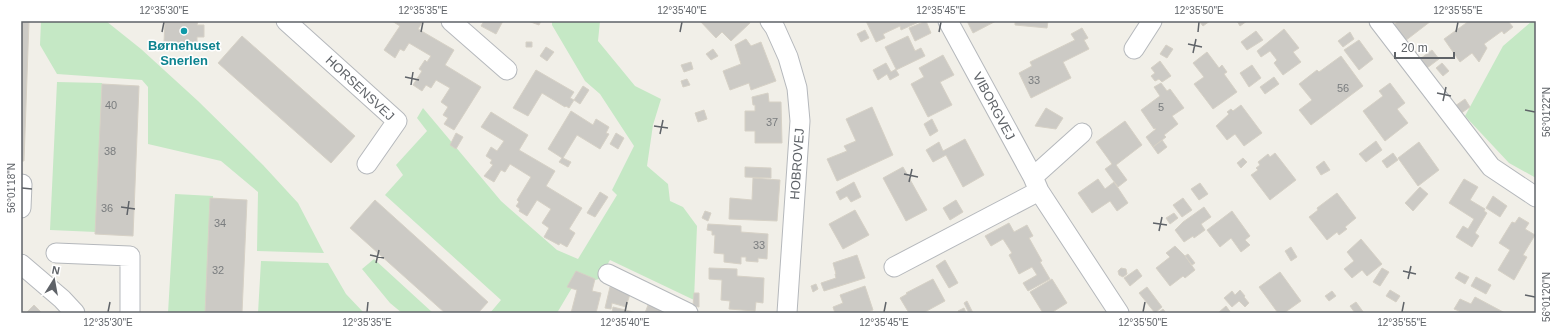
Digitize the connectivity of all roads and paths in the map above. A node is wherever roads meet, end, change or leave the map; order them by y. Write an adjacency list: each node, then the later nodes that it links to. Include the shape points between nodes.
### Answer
1 (286, 21): 10 (street, HORSENSVEJ, via 398,121)
2 (451, 21): 8 (street)
3 (770, 21): 22 (street, HOBROVEJ, via 788,57 797,88 800,121)
4 (948, 21): 12 (street, VIBORGVEJ)
5 (1152, 21): 7 (street)
6 (1379, 21): 13 (street, via 1491,168)
7 (1134, 49)
8 (507, 70)
9 (1082, 133): 12 (street)
10 (367, 164)
11 (21, 184): 14 (street)
12 (1036, 184): 17 (street); 23 (street, VIBORGVEJ)
13 (1536, 197)
14 (21, 208)
15 (56, 253): 20 (street, via 130,256)
16 (21, 264): 19 (street)
17 (894, 267)
18 (608, 274): 21 (street)
19 (75, 313)
20 (130, 313)
21 (688, 313)
22 (787, 313)
23 (1119, 313)

